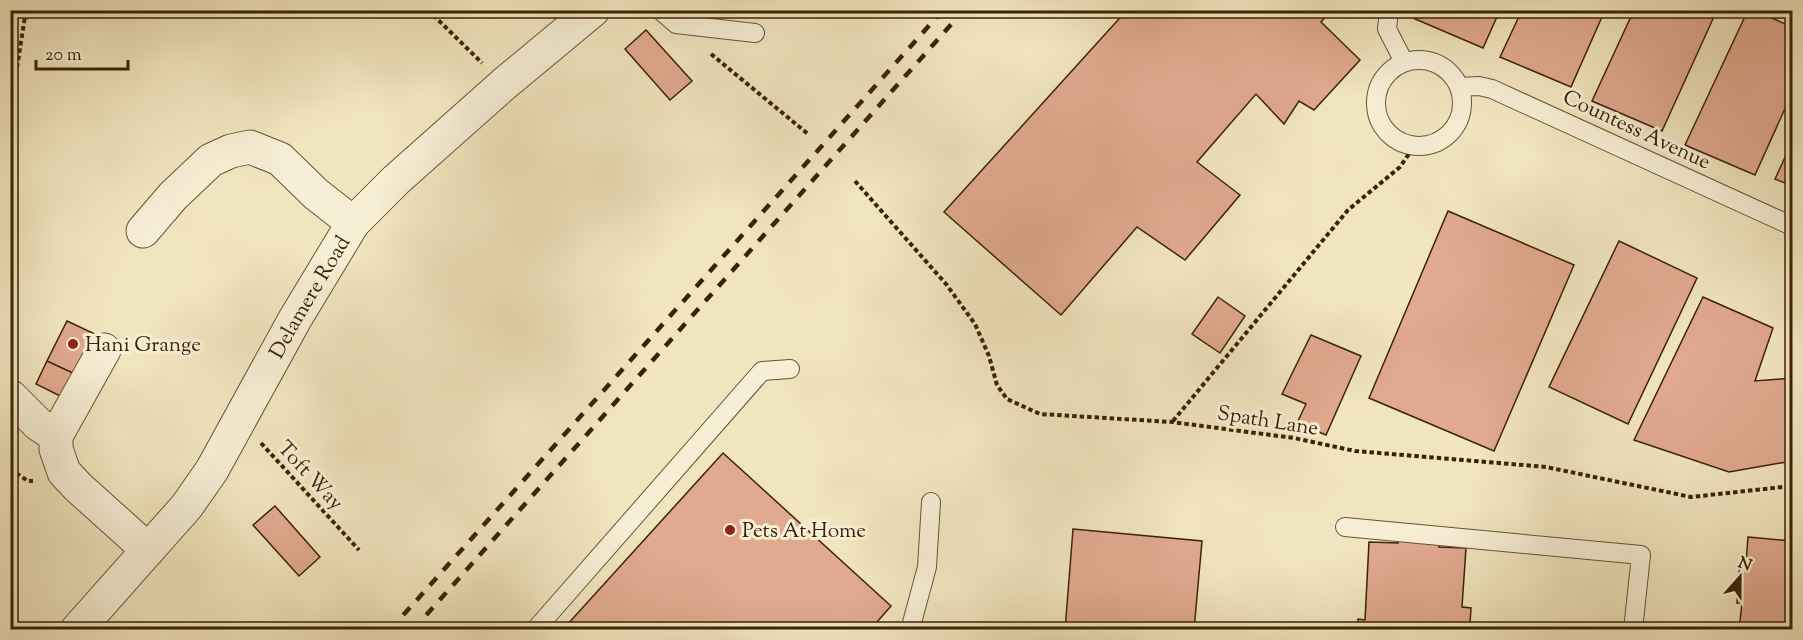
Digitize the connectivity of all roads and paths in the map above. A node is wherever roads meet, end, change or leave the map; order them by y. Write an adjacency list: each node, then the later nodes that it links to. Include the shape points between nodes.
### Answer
1 (26, 10): 7 (path)
2 (34, 10): 7 (path)
3 (428, 10): 10 (path)
4 (593, 10): 10 (street, Delamere Road)
5 (660, 10): 8 (lane, via 676,24)
6 (1389, 10): 9 (lane, via 1387,28)
7 (26, 18): 13 (path)
8 (755, 33)
9 (1404, 62): 12 (lane, via 1417,60 1443,67); 15 (lane, via 1383,81 1377,94 1377,108 1389,134)
10 (504, 84): 17 (street, Delamere Road)
11 (751, 86): 14 (path)
12 (1460, 87): 15 (lane, via 1461,109 1454,129 1429,145); 18 (lane, Countess Avenue, via 1492,88)
13 (10, 112)
14 (808, 134)
15 (1415, 145): 24 (path, via 1400,167 1348,210)
16 (855, 181): 24 (path, Spath Lane, via 946,284 975,324 997,385 1007,399 1040,414)
17 (353, 223): 19 (street, via 280,159 250,147 211,160); 23 (street, Delamere Road)
18 (1792, 226)
19 (143, 231)
20 (104, 350): 25 (street)
21 (790, 369): 32 (lane, via 762,371)
22 (11, 397): 25 (street)
23 (240, 420): 29 (street, Delamere Road, via 187,506); 30 (path, Toft Way)
24 (1172, 422): 26 (path, Spath Lane, via 1274,434 1355,451 1546,467 1691,497)
25 (56, 436): 29 (street, via 64,472)
26 (1792, 486)
27 (931, 502): 33 (lane, via 927,567)
28 (1345, 527): 34 (lane, via 1641,555)
29 (148, 550): 31 (street, Delamere Road)
30 (359, 550)
31 (77, 630)
32 (535, 630)
33 (910, 630)
34 (1633, 630)

